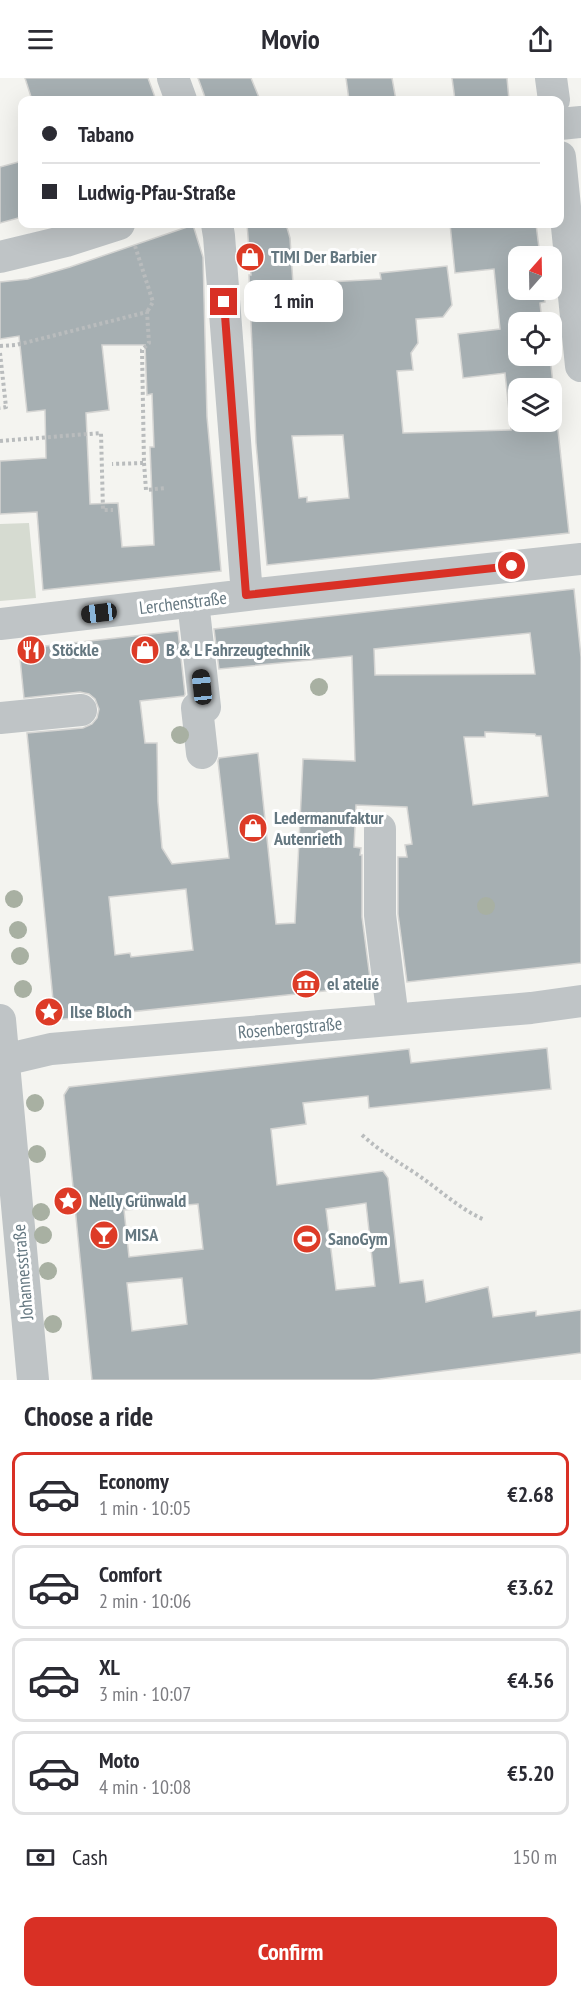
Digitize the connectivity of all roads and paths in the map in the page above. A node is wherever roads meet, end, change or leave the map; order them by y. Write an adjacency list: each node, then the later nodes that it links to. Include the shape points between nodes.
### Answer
1 (174, 78): 3 (street)
2 (551, 78): 4 (street)
3 (180, 96)
4 (553, 96)
5 (581, 122): 6 (street)
6 (564, 124)
7 (564, 197): 14 (street)
8 (218, 228): 22 (street)
9 (127, 235): 10 (street, via 66,241); 11 (path, via 153,302)
10 (0, 257)
11 (147, 312): 12 (path); 17 (path, via 149,344 142,350)
12 (0, 346)
13 (0, 353): 15 (path, via 6,407)
14 (581, 366)
15 (0, 408)
16 (0, 441): 20 (path, via 100,433 102,510)
17 (144, 463): 18 (path); 19 (path, via 146,490)
18 (112, 464)
19 (166, 488)
20 (113, 510)
21 (581, 559): 22 (street, Lerchenstraße)
22 (246, 595): 23 (street, Lerchenstraße)
23 (193, 602): 24 (street, Lerchenstraße); 27 (street, via 205,707 197,708)
24 (0, 624)
25 (81, 710): 26 (street)
26 (0, 718)
27 (202, 753)
28 (380, 829): 30 (street, via 380,915)
29 (581, 1001): 30 (street, Rosenbergstraße)
30 (393, 1019): 32 (street, Rosenbergstraße, via 51,1049)
31 (0, 1020): 32 (street, Johannesstraße)
32 (2, 1060): 35 (street, Johannesstraße)
33 (362, 1135): 34 (path, via 380,1152 470,1214)
34 (485, 1220)
35 (33, 1380)

